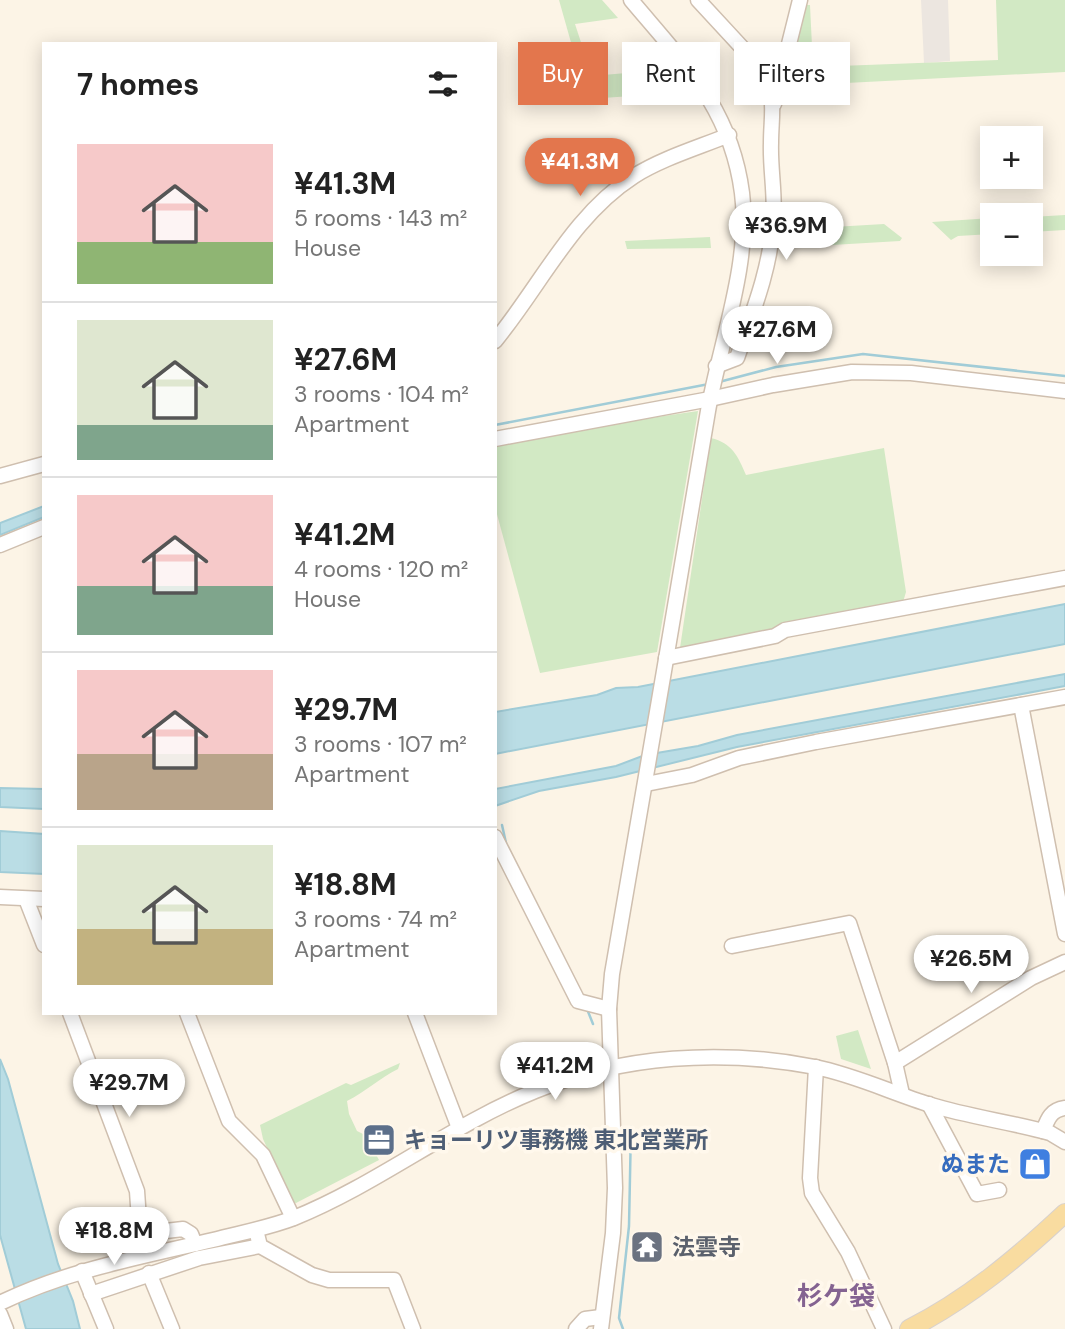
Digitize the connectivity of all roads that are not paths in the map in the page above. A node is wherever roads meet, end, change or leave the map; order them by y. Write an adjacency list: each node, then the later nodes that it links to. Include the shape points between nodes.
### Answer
1 (631, 0): 7 (street, via 696,79)
2 (698, 0): 4 (street)
3 (800, 0): 5 (street)
4 (738, 42)
5 (789, 42)
6 (772, 105): 9 (street, via 774,221 765,272 737,358)
7 (729, 135): 8 (street, via 653,166 607,197 567,240); 9 (street, via 744,223)
8 (497, 339)
9 (715, 370): 11 (street)
10 (1065, 391): 11 (street, via 911,373 852,372)
11 (710, 398): 12 (street); 18 (street)
12 (497, 439)
13 (42, 465): 14 (street)
14 (0, 476)
15 (42, 528): 16 (street)
16 (0, 545)
17 (1065, 578): 18 (street, via 785,630)
18 (665, 665): 21 (street)
19 (1065, 697): 20 (street)
20 (1021, 705): 21 (street); 26 (street)
21 (646, 781): 30 (street)
22 (497, 841): 30 (street, via 578,1001)
23 (0, 897): 24 (street)
24 (26, 899): 25 (street); 27 (street)
25 (42, 899)
26 (1065, 934)
27 (42, 939)
28 (732, 946): 34 (street, via 849,923)
29 (1065, 962): 34 (street, via 1031,978)
30 (609, 1009): 35 (street)
31 (71, 1015): 47 (street, via 137,1191 140,1234 183,1229)
32 (188, 1015): 45 (street, via 229,1121 263,1155)
33 (416, 1015): 40 (street)
34 (895, 1063): 37 (street)
35 (612, 1066): 36 (street, via 696,1057 752,1057); 40 (street, via 535,1091); 53 (street, via 615,1188)
36 (816, 1067): 37 (street); 59 (street, via 812,1192 848,1252)
37 (902, 1094): 38 (street)
38 (929, 1104): 41 (street); 43 (street, via 977,1194)
39 (1065, 1108): 41 (street, via 1049,1116)
40 (459, 1128): 45 (street)
41 (1043, 1130): 42 (street)
42 (1065, 1142)
43 (999, 1190)
44 (1065, 1213): 60 (main road, via 979,1287)
45 (293, 1218): 46 (street)
46 (256, 1230): 47 (street); 48 (street)
47 (195, 1244): 49 (street)
48 (260, 1246): 50 (street); 57 (street, via 329,1280 394,1280)
49 (78, 1272): 51 (street); 52 (street)
50 (149, 1273): 51 (street); 56 (street)
51 (91, 1294): 55 (street)
52 (2, 1306): 54 (street)
53 (601, 1323): 58 (street, via 585,1319)
54 (6, 1329)
55 (106, 1329)
56 (172, 1329)
57 (413, 1329)
58 (576, 1329)
59 (884, 1329)
60 (909, 1329)

